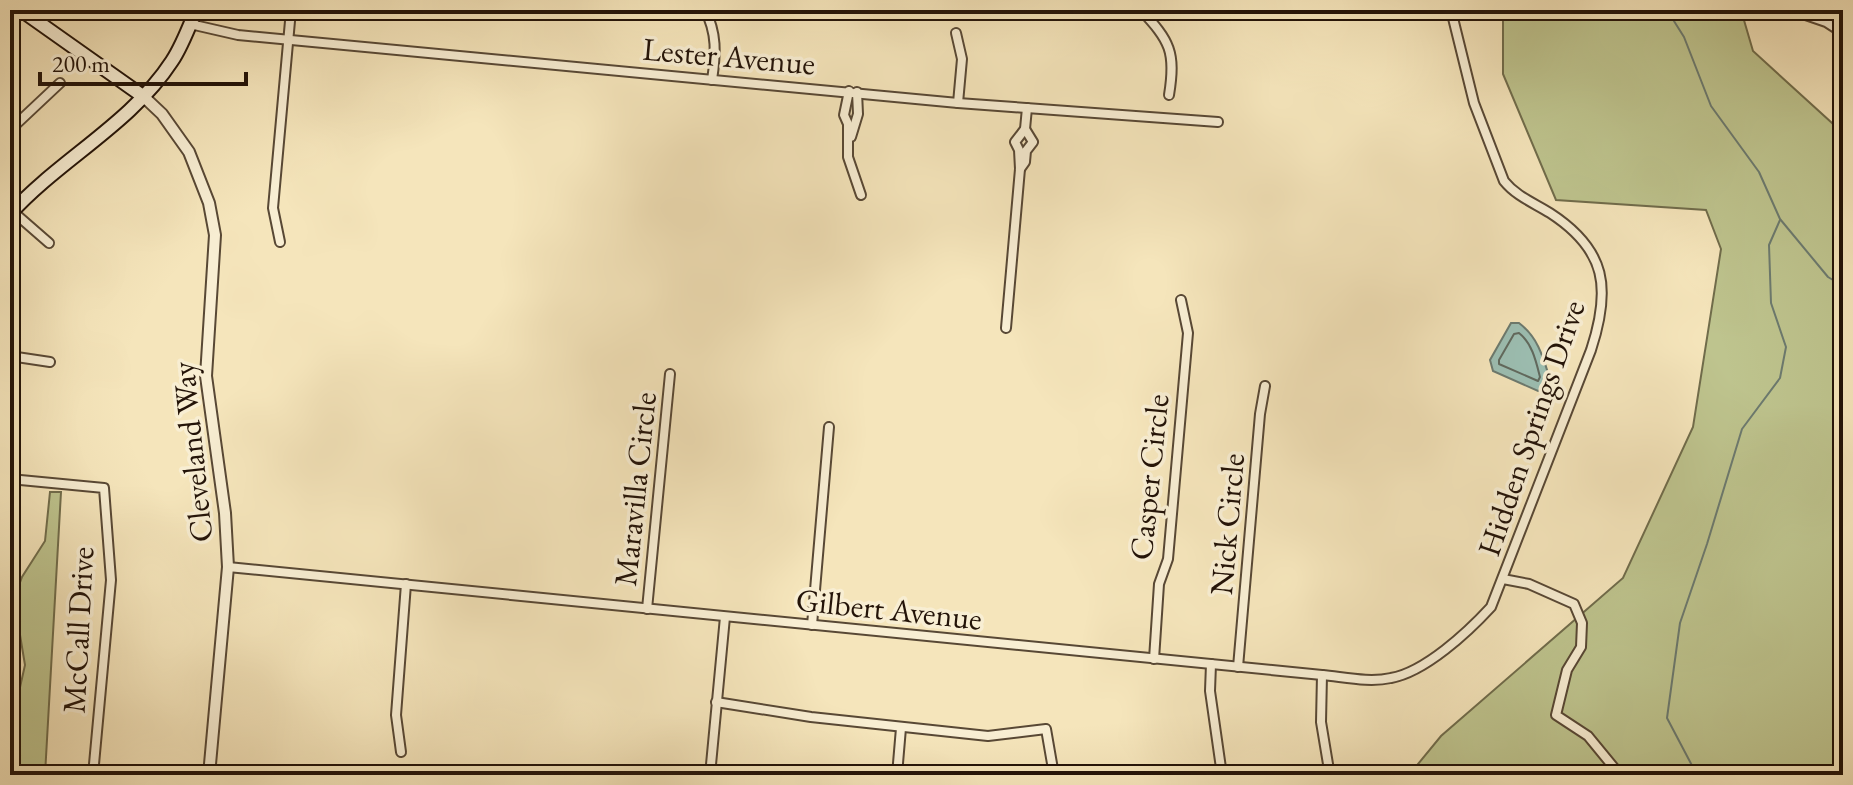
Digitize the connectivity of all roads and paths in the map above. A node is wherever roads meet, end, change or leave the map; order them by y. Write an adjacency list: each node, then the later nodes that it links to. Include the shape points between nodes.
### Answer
1 (21, 10): 16 (main road)
2 (196, 10): 8 (main road)
3 (291, 10): 11 (street)
4 (705, 10): 12 (street, via 716,51)
5 (1141, 10): 15 (street, via 1158,28 1174,65)
6 (1451, 10): 36 (street, Hidden Springs Drive, via 1474,103 1504,181 1578,235 1598,268 1603,293 1591,350)
7 (1791, 10): 10 (street)
8 (190, 24): 11 (street, Lester Avenue); 16 (main road, via 173,60)
9 (956, 33): 17 (street, via 962,59)
10 (1843, 33)
11 (288, 38): 12 (street, Lester Avenue); 25 (street, via 273,208)
12 (712, 80): 14 (street, Lester Avenue)
13 (60, 83): 21 (street)
14 (853, 92): 17 (street, Lester Avenue); 23 (street, via 844,115 848,157)
15 (1169, 95)
16 (144, 97): 24 (main road); 35 (street, Cleveland Way, via 189,152 215,235 206,376)
17 (958, 103): 18 (street, Lester Avenue)
18 (1027, 108): 19 (street, Lester Avenue); 20 (street)
19 (1218, 122)
20 (1025, 129): 22 (street, via 1015,142); 22 (street, via 1033,142)
21 (10, 130)
22 (1020, 169): 28 (street)
23 (861, 195)
24 (11, 212): 26 (street)
25 (280, 242)
26 (49, 243)
27 (1181, 300): 41 (street, Casper Circle, via 1188,333)
28 (1006, 328)
29 (10, 356): 30 (street)
30 (50, 362)
31 (670, 374): 38 (street, Maravilla Circle)
32 (1265, 386): 43 (street, Nick Circle)
33 (829, 427): 40 (street)
34 (10, 479): 49 (street, McCall Drive, via 104,488 111,580)
35 (228, 567): 37 (street, Gilbert Avenue); 50 (street, Cleveland Way)
36 (1503, 579): 44 (street, Gilbert Avenue, via 1479,620 1407,674 1370,680); 55 (street, via 1553,592 1574,604 1582,623 1581,647 1567,670 1556,715 1588,736)
37 (406, 584): 38 (street, Gilbert Avenue); 47 (street, via 396,715)
38 (647, 609): 39 (street, Gilbert Avenue)
39 (725, 617): 40 (street, Gilbert Avenue); 45 (street)
40 (812, 625): 41 (street, Gilbert Avenue)
41 (1154, 659): 42 (street, Gilbert Avenue)
42 (1211, 664): 43 (street, Gilbert Avenue); 54 (street)
43 (1238, 667): 44 (street, Gilbert Avenue)
44 (1322, 675): 48 (street, via 1321,722)
45 (716, 702): 46 (street); 51 (street)
46 (901, 728): 52 (street); 53 (street, via 988,736 1046,729)
47 (401, 752)
48 (1329, 770)
49 (93, 775)
50 (209, 775)
51 (710, 775)
52 (897, 775)
53 (1054, 775)
54 (1222, 775)
55 (1620, 775)

